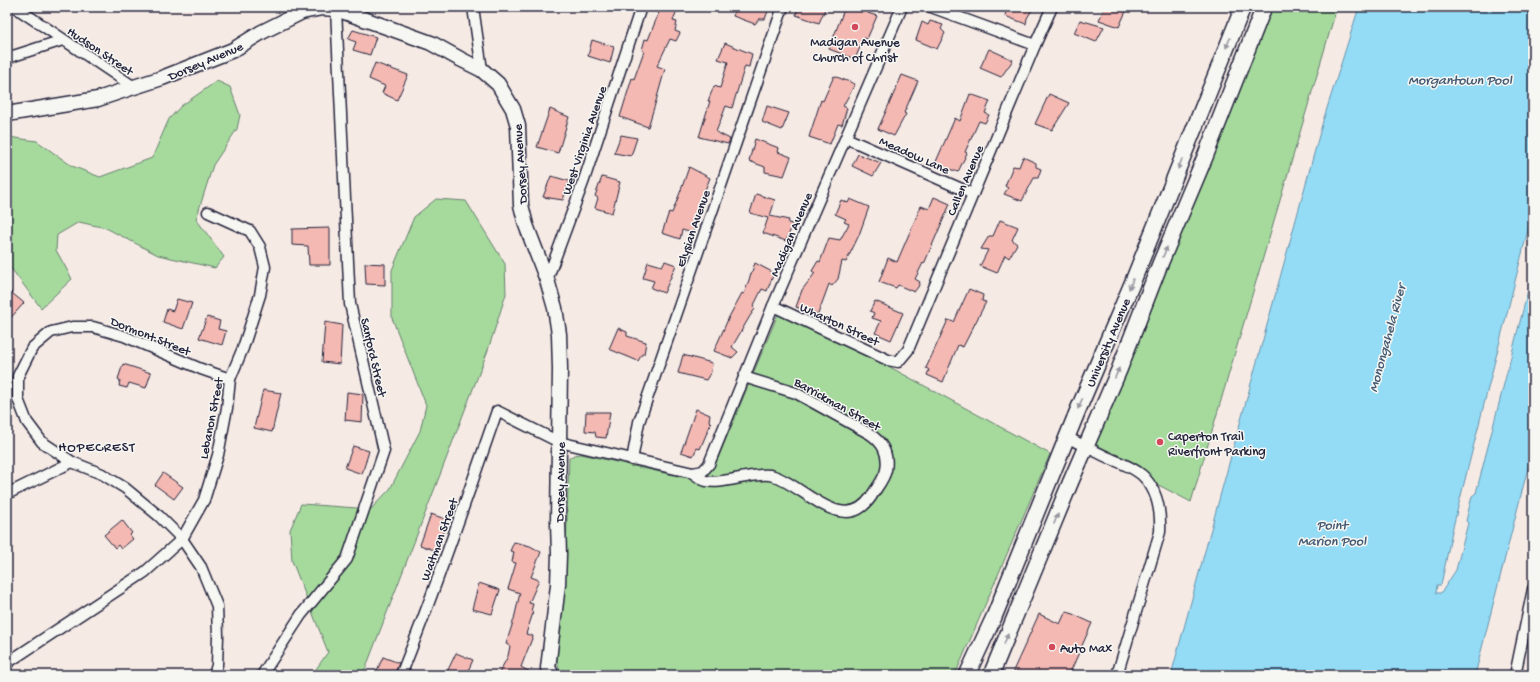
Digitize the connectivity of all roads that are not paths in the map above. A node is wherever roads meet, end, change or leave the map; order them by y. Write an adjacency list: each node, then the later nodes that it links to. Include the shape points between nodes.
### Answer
1 (15, 7): 11 (street, Hudson Street)
2 (473, 7): 14 (street)
3 (641, 7): 20 (street, West Virginia Avenue, via 584,180)
4 (782, 7): 29 (street, Elysian Avenue, via 639,422)
5 (902, 7): 17 (street, Madigan Avenue)
6 (930, 7): 12 (street)
7 (1052, 7): 12 (street, Callen Avenue)
8 (1243, 7): 26 (main road, University Avenue, one-way to 26, via 1131,286)
9 (1264, 7): 28 (main road, University Avenue, one-way to 9)
10 (336, 9): 14 (street, Dorsey Avenue, via 431,43); 15 (street, Dorsey Avenue, via 322,8 302,12 233,50); 38 (street, Sanford Street, via 350,304 384,451 347,559 301,615)
11 (63, 40): 13 (street); 15 (street, Hudson Street)
12 (1035, 44): 18 (street, Callen Avenue)
13 (7, 58)
14 (482, 70): 20 (street, Dorsey Avenue, via 498,84 513,109 518,126 521,205)
15 (134, 87): 16 (street, Dorsey Avenue, via 98,99)
16 (7, 114)
17 (846, 138): 18 (street, Meadow Lane); 21 (street, Madigan Avenue)
18 (973, 194): 22 (street, Callen Avenue, via 908,350)
19 (208, 212): 24 (street, Lebanon Street, via 250,231 260,247 265,267 260,295)
20 (547, 280): 27 (street, Dorsey Avenue, via 558,334)
21 (773, 306): 22 (street, Wharton Street, via 888,360); 23 (street, Madigan Avenue)
22 (898, 362)
23 (744, 378): 31 (street, Madigan Avenue, via 709,464); 31 (street, Barrickman Street, via 796,393 870,434 885,449 884,475 867,501 858,509 845,513 833,510 790,483 768,475 706,481)
24 (230, 379): 30 (street, Dormont Street, via 201,370 124,336 93,327 72,327 50,332 32,348 18,376 18,399 26,422 42,442); 33 (street, Lebanon Street, via 218,455 204,500)
25 (497, 411): 27 (street, Barrickman Street); 39 (street, Waitman Street)
26 (1067, 437): 28 (street); 40 (main road, University Avenue, via 994,617)
27 (559, 442): 29 (street, Barrickman Street); 36 (street, Dorsey Avenue, via 558,585)
28 (1086, 447): 41 (main road, University Avenue, one-way to 28); 42 (street, via 1141,475 1158,501 1161,517 1160,532)
29 (632, 460): 31 (street, Barrickman Street)
30 (72, 462): 32 (street); 33 (street, Dormont Street, via 102,474 125,488)
31 (698, 472)
32 (7, 494)
33 (182, 539): 35 (street, Lebanon Street, via 145,572); 37 (street, Dormont Street, via 200,567 217,606 217,665)
34 (1533, 589): 43 (street)
35 (7, 663)
36 (548, 673)
37 (214, 675)
38 (262, 675)
39 (401, 675)
40 (967, 675)
41 (991, 675)
42 (1117, 675)
43 (1515, 675)

